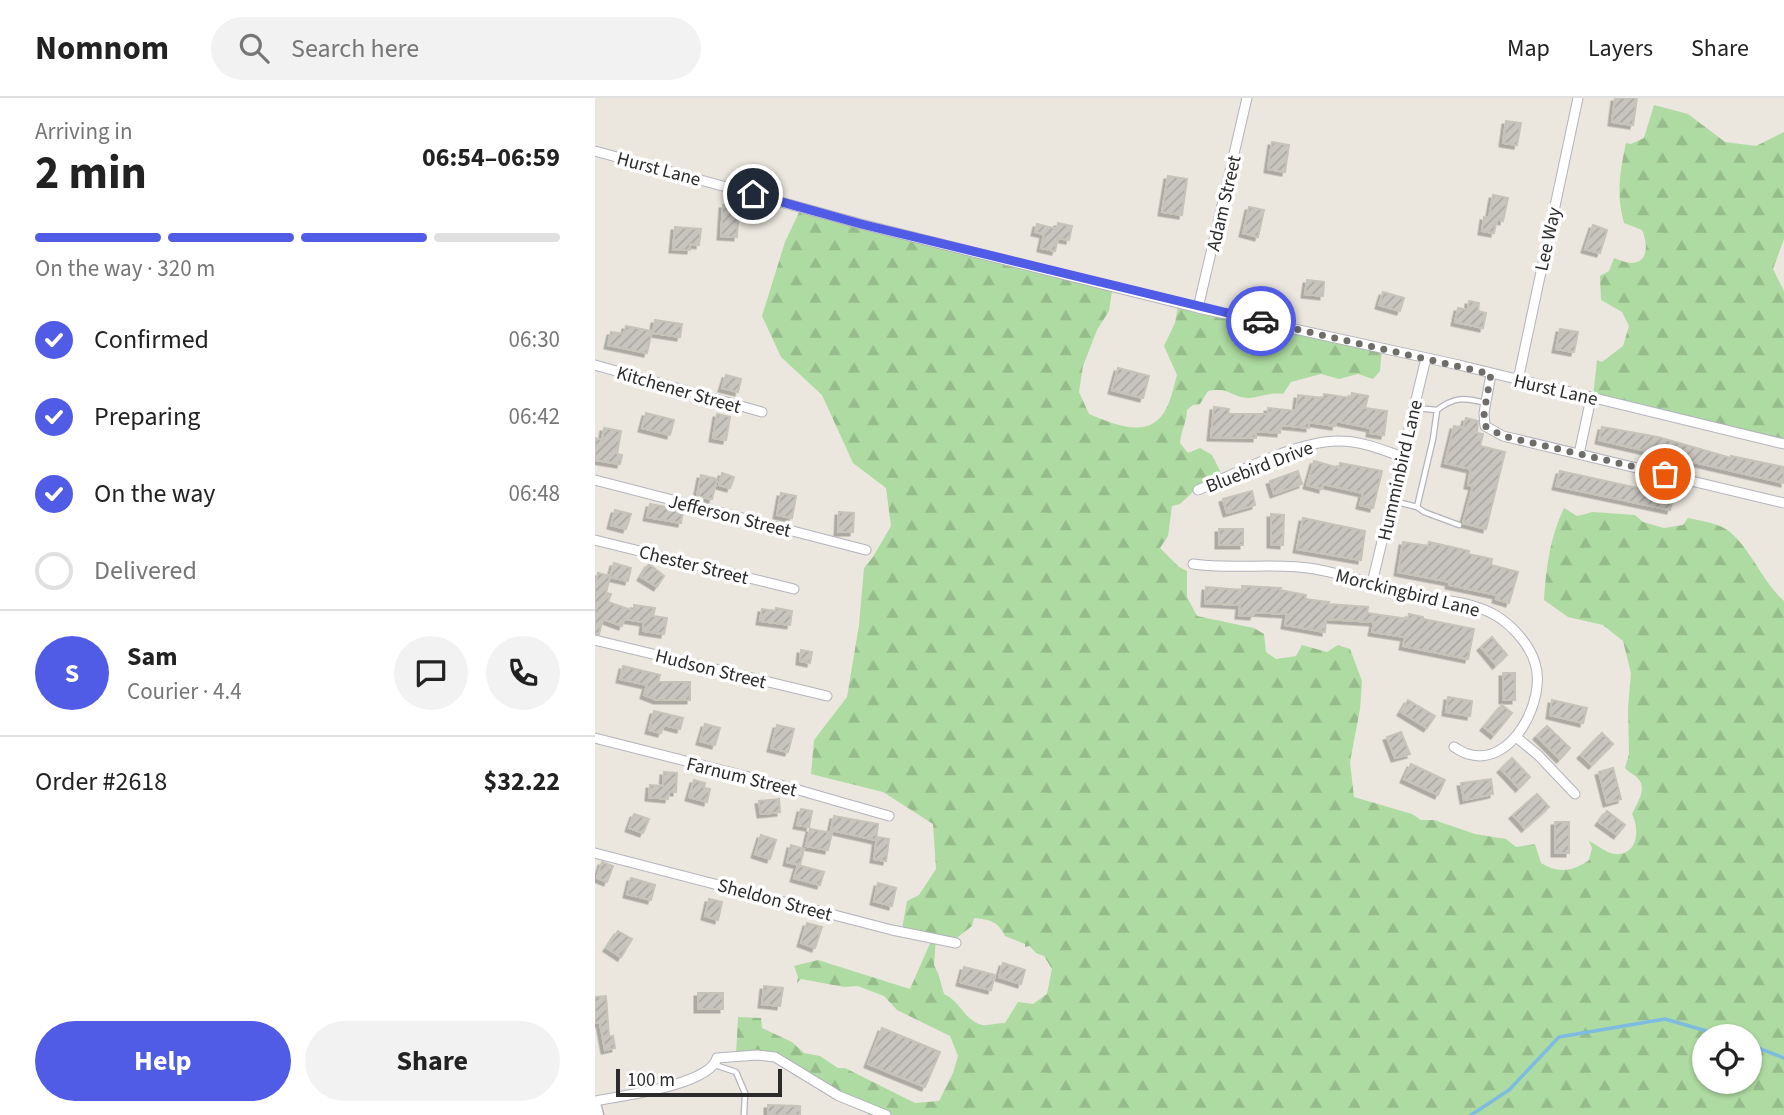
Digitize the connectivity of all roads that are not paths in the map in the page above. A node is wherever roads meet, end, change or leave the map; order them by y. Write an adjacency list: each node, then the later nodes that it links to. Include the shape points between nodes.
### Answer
1 (1247, 98): 4 (street, Adam Street)
2 (1578, 98): 8 (street, Lee Way)
3 (595, 151): 4 (street, Hurst Lane)
4 (1198, 308): 5 (street, Hurst Lane)
5 (1426, 358): 7 (street, Hurst Lane); 11 (street, Humminbird Lane)
6 (595, 365): 13 (street, Kitchener Street)
7 (1491, 374): 8 (street, Hurst Lane); 10 (street)
8 (1518, 380): 9 (street, Hurst Lane)
9 (1591, 398): 14 (street, Hurst Lane); 15 (street)
10 (1486, 403): 12 (lane, via 1469,398 1450,400); 15 (street, via 1485,426 1503,436)
11 (1414, 408): 12 (lane); 16 (street, Humminbird Lane)
12 (1437, 410): 21 (lane)
13 (762, 412)
14 (1784, 444)
15 (1579, 454): 20 (street)
16 (1403, 457): 18 (street, Bluebird Drive, via 1343,440 1322,442); 19 (street, Humminbird Lane)
17 (595, 480): 24 (street, Jefferson Street)
18 (1198, 490)
19 (1393, 501): 21 (lane); 26 (street, Humminbird Lane)
20 (1784, 503)
21 (1417, 507): 22 (lane)
22 (1459, 525)
23 (595, 540): 27 (street, Chester Street)
24 (866, 550)
25 (1193, 564): 26 (street, Morckingbird Lane, via 1277,565)
26 (1373, 583): 30 (street, Morckingbird Lane, via 1456,601 1494,614 1507,624 1529,651 1537,680 1535,700)
27 (794, 589)
28 (595, 640): 29 (street, Hudson Street)
29 (827, 696)
30 (1516, 737): 32 (street, via 1483,755 1469,755); 33 (street)
31 (595, 738): 34 (street, Farnum Street)
32 (1454, 747)
33 (1576, 794)
34 (889, 816)
35 (595, 853): 36 (street, Sheldon Street)
36 (957, 943)
37 (715, 1065): 38 (street, via 683,1082); 41 (lane, via 736,1072 745,1093); 42 (street, via 717,1058 775,1057 839,1096)
38 (595, 1101)
39 (595, 1107): 40 (main road)
40 (597, 1115)
41 (744, 1115)
42 (886, 1115)

